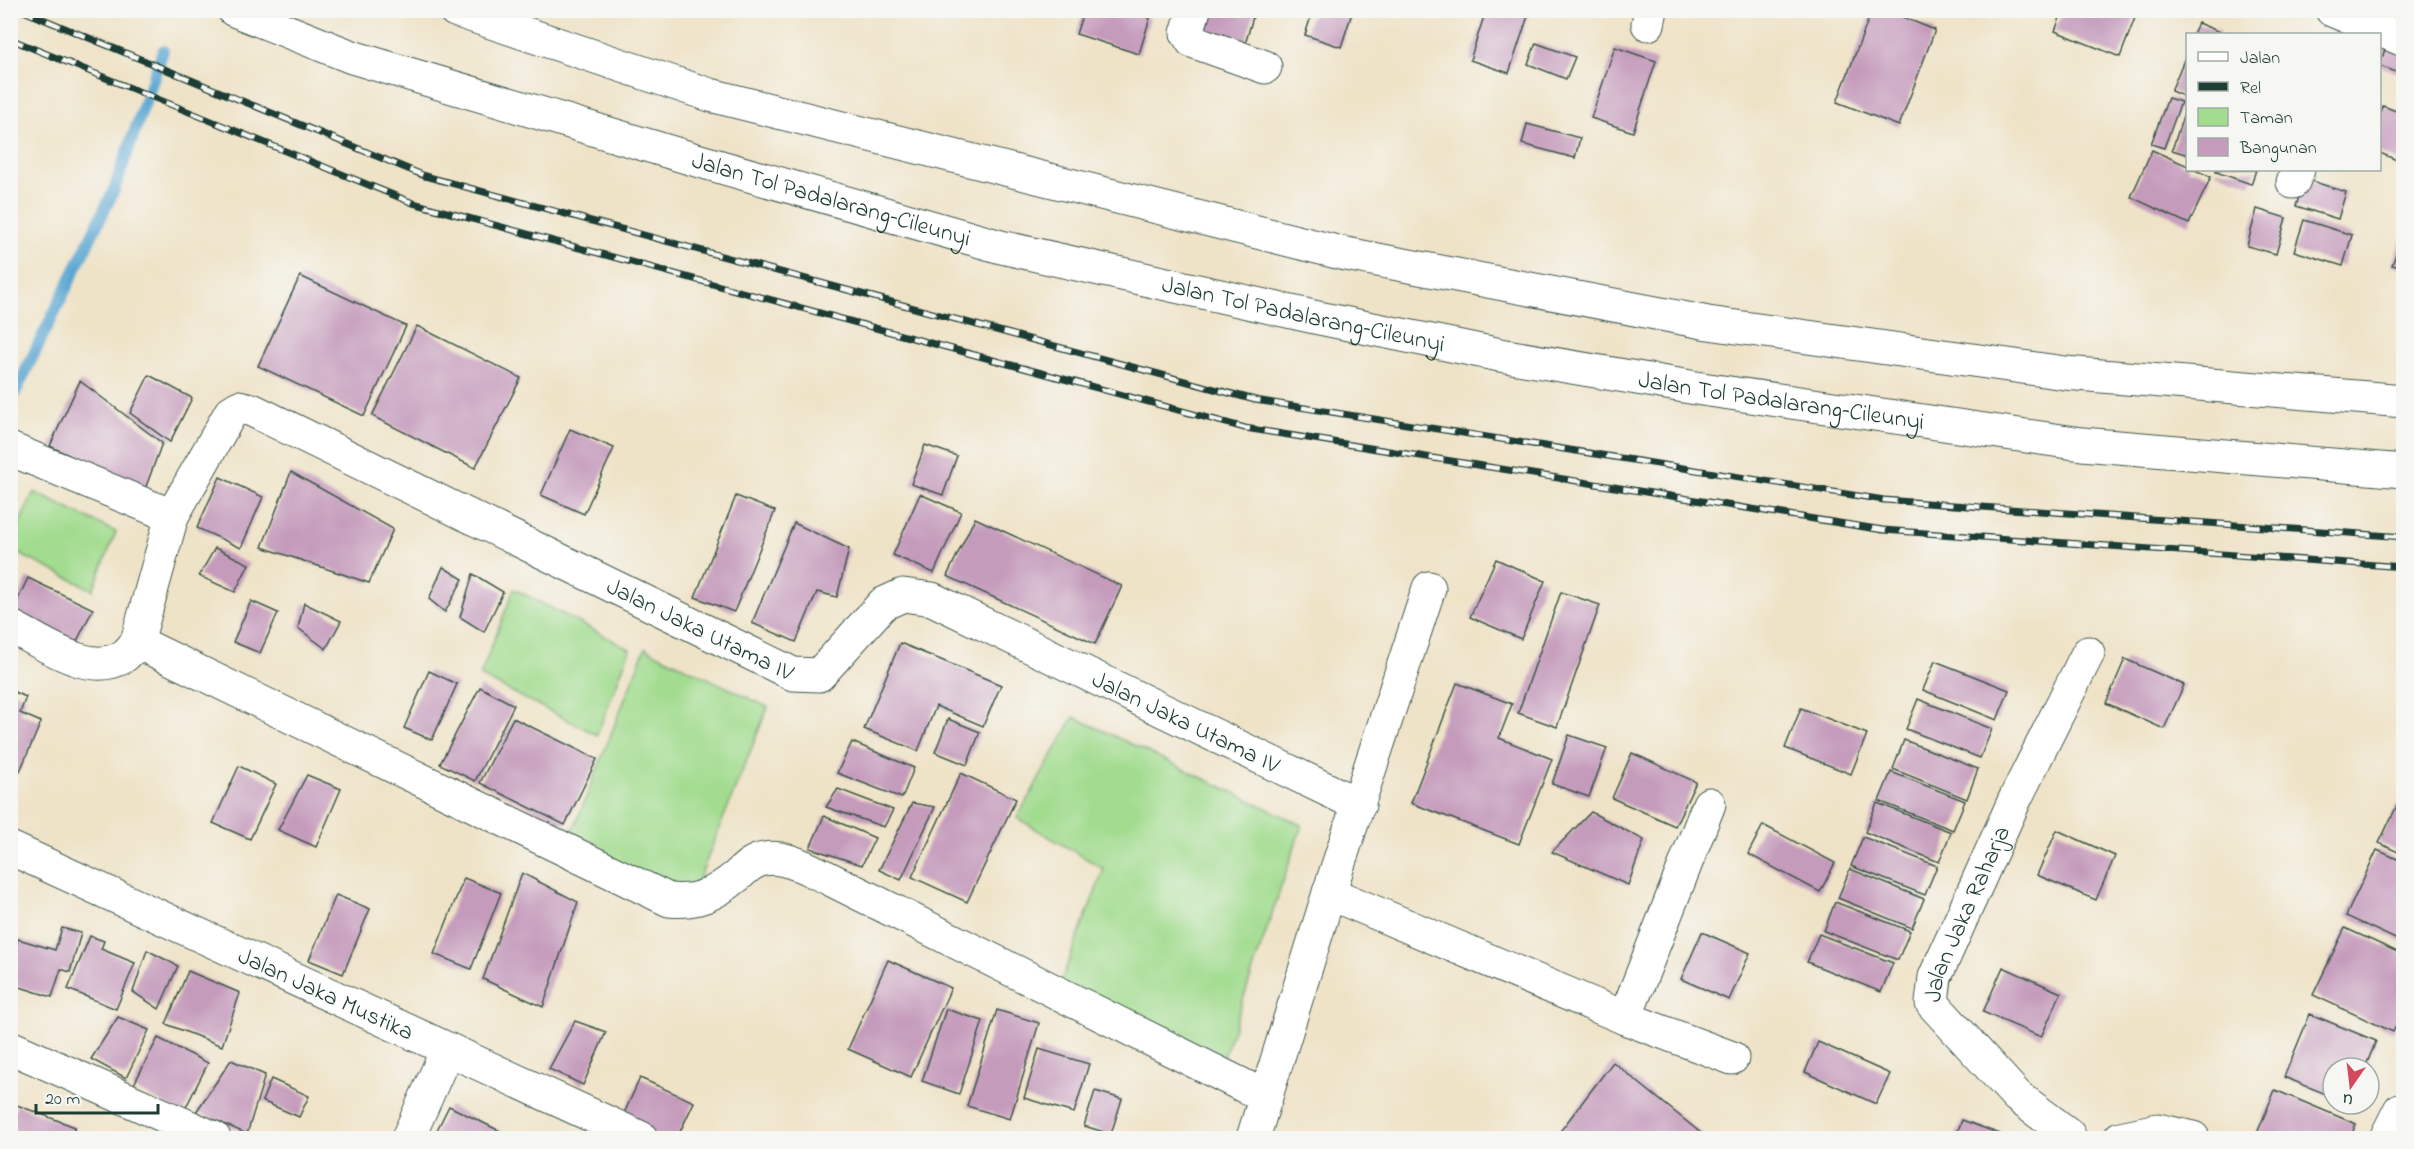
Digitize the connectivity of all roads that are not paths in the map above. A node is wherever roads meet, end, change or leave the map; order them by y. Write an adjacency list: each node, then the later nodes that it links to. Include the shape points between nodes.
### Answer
1 (234, 10): 11 (main road, Jalan Tol Padalarang–Cileunyi, via 352,57 956,234 1314,317 1500,355 1702,389 2082,444)
2 (455, 10): 9 (main road, via 710,95 1341,254 1708,323 2065,373)
3 (1194, 10): 8 (main road, via 1187,33 1192,41)
4 (2346, 22): 5 (main road)
5 (2381, 33)
6 (2381, 33): 7 (main road)
7 (2403, 40)
8 (1265, 67)
9 (2403, 401)
10 (10, 449): 12 (main road)
11 (2403, 471)
12 (172, 516): 15 (main road); 18 (main road, Jalan Jaka Utama IV, via 231,412 239,407 794,674 819,675 883,604 903,595 932,599)
13 (1429, 588): 18 (main road)
14 (10, 626): 15 (main road, via 73,658 94,664 123,656)
15 (137, 642): 25 (main road, via 669,900 706,898 751,863 765,859 788,861)
16 (2088, 653): 30 (main road, Jalan Jaka Raharja, via 2016,797 1935,977 1932,1003 2018,1096)
17 (1709, 804): 21 (main road)
18 (1359, 805): 20 (main road)
19 (10, 848): 23 (main road, Jalan Jaka Mustika)
20 (1329, 893): 21 (main road); 25 (main road)
21 (1625, 1018): 24 (main road)
22 (10, 1047): 27 (main road)
23 (447, 1050): 28 (main road); 29 (main road, Jalan Jaka Mustika)
24 (1732, 1058)
25 (1266, 1098): 26 (main road)
26 (1260, 1136)
27 (214, 1138)
28 (408, 1138)
29 (641, 1138)
30 (2070, 1138)
31 (2120, 1138): 32 (main road, via 2158,1130)
32 (2193, 1138)

